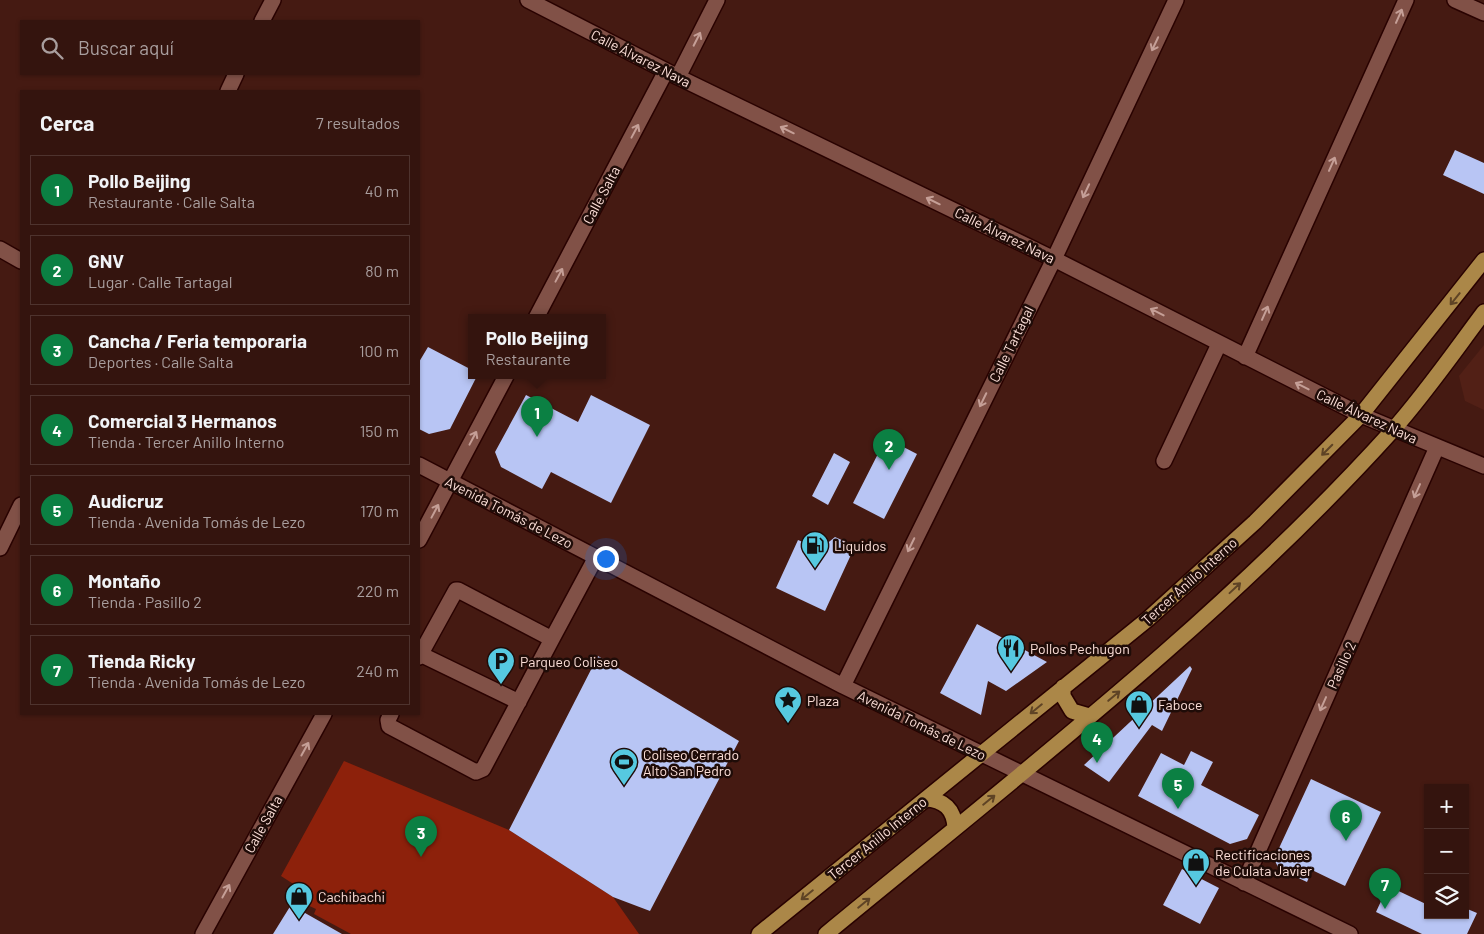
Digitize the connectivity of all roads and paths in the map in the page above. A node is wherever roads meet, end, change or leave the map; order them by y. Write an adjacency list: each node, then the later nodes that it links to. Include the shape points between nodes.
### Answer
1 (273, 0): 8 (street)
2 (528, 0): 9 (street, Calle Álvarez Nava)
3 (717, 0): 9 (street, Calle Salta, one-way to 3)
4 (1176, 0): 13 (street, Calle Tartagal, one-way to 13)
5 (1406, 0): 19 (street, one-way to 5)
6 (1456, 0): 7 (street)
7 (1484, 13)
8 (263, 20)
9 (672, 74): 13 (street, Calle Álvarez Nava, one-way to 9); 17 (street, Calle Salta, one-way to 9)
10 (236, 75): 11 (street)
11 (228, 90)
12 (0, 249): 14 (street)
13 (1054, 259): 18 (street, Calle Álvarez Nava, one-way to 13); 35 (street, Calle Tartagal, one-way to 35)
14 (20, 260)
15 (1484, 260): 21 (main road, Tercer Anillo Interno, one-way to 21)
16 (1484, 312): 22 (main road)
17 (538, 314)
18 (1219, 344): 19 (street, Calle Álvarez Nava); 24 (street)
19 (1245, 357): 21 (street, Calle Álvarez Nava, one-way to 19)
20 (504, 379): 27 (street, one-way to 20)
21 (1361, 415): 22 (street, Calle Álvarez Nava); 36 (main road, Tercer Anillo Interno, one-way to 36, via 1148,619)
22 (1393, 430): 23 (street, Calle Álvarez Nava); 40 (main road, one-way to 22, via 1187,634 1281,545)
23 (1437, 447): 26 (street, Calle Álvarez Nava); 45 (street, Pasillo 2, one-way to 45)
24 (1164, 461)
25 (420, 466): 27 (street, Avenida Tomás de Lezo)
26 (1484, 466)
27 (450, 481): 29 (street, one-way to 27); 31 (street, Avenida Tomás de Lezo)
28 (20, 508): 30 (street)
29 (420, 538)
30 (0, 548)
31 (596, 558): 32 (street); 35 (street, Avenida Tomás de Lezo)
32 (552, 639): 33 (street, via 456,590); 37 (street)
33 (420, 653)
34 (420, 655): 37 (street)
35 (843, 686): 41 (street, Avenida Tomás de Lezo)
36 (1063, 687): 40 (main road, via 1063,696 1072,711); 41 (main road, Tercer Anillo Interno, one-way to 41)
37 (519, 702): 39 (street, via 483,769 476,772 389,726)
38 (323, 715): 46 (street, Calle Salta, one-way to 38)
39 (390, 715)
40 (1089, 716): 42 (main road)
41 (980, 754): 42 (street, Avenida Tomás de Lezo); 43 (main road, Tercer Anillo Interno)
42 (1021, 774): 44 (main road, one-way to 42); 45 (street, Avenida Tomás de Lezo)
43 (926, 799): 44 (main road, via 941,801 948,806); 47 (main road, Tercer Anillo Interno, one-way to 47)
44 (955, 828): 48 (main road, one-way to 44)
45 (1244, 883): 49 (street, Avenida Tomás de Lezo)
46 (203, 934)
47 (759, 934)
48 (826, 934)
49 (1350, 934)

